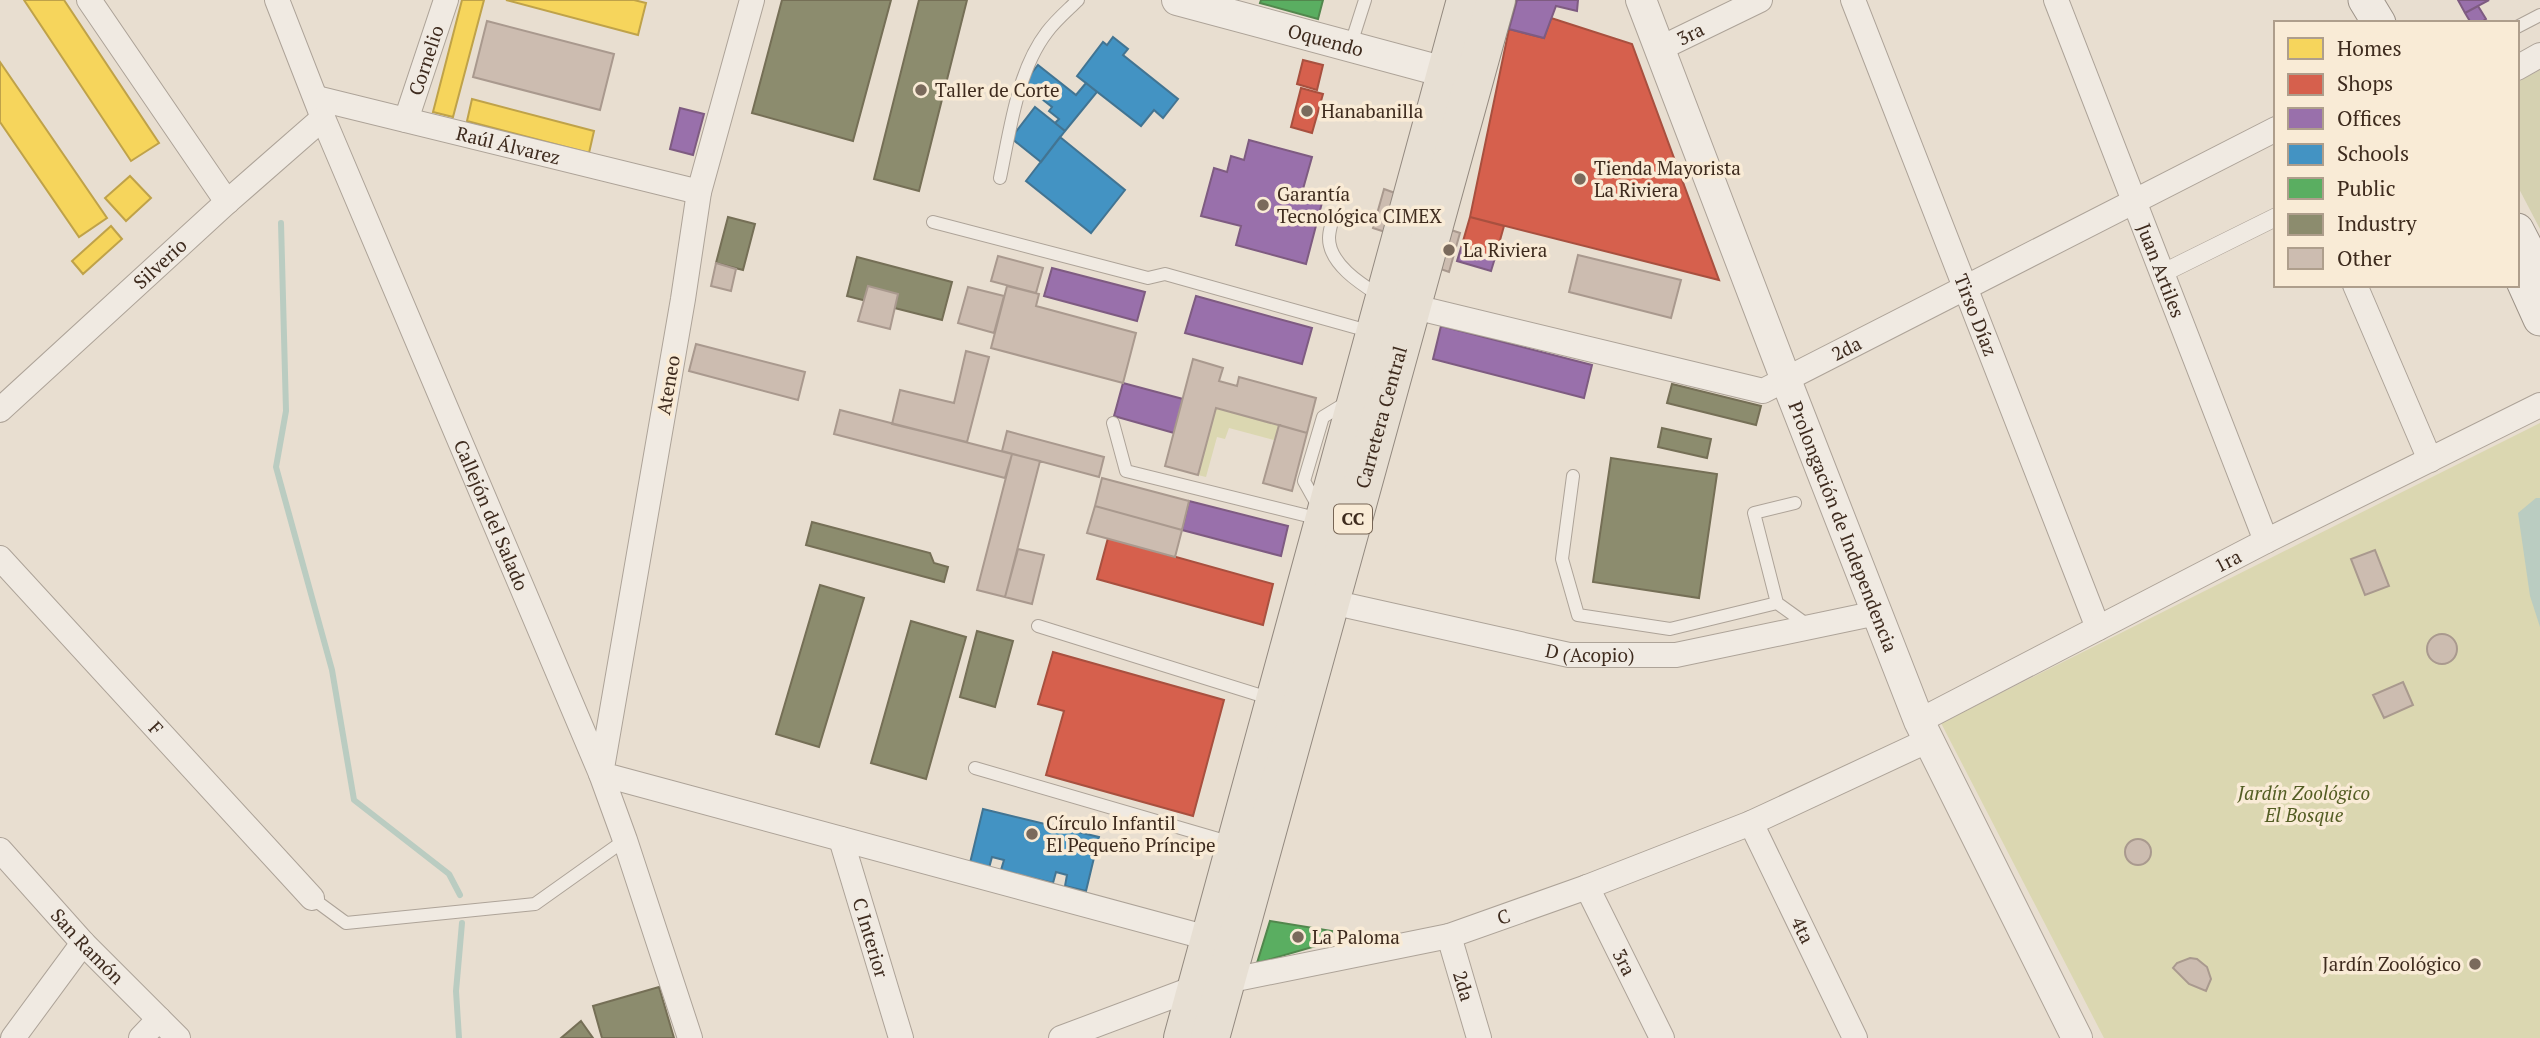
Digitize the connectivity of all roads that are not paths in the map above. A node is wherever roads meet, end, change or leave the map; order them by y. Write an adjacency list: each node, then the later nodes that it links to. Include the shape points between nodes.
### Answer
1 (89, 0): 30 (street)
2 (277, 0): 24 (street, Callejón del Salado)
3 (446, 0): 25 (street, Cornelio)
4 (752, 0): 28 (street, Ateneo)
5 (1078, 0): 27 (lane, via 1046,33 1035,52 1017,94)
6 (1177, 0): 19 (street, Oquendo)
7 (1365, 0): 19 (lane)
8 (1641, 0): 20 (street, Prolongación de Independencia)
9 (1760, 0): 20 (street, 3ra)
10 (1853, 0): 37 (street, Tirso Díaz)
11 (2056, 0): 29 (street, Juan Artiles)
12 (2365, 0): 16 (main road)
13 (2384, 0): 17 (main road)
14 (1476, 4): 23 (main road, Carretera Central / CC)
15 (2540, 15): 18 (lane)
16 (2378, 21)
17 (2396, 21)
18 (2519, 26)
19 (1350, 47): 23 (street, Oquendo)
20 (1659, 50): 40 (street, Prolongación de Independencia)
21 (2540, 55): 22 (street)
22 (2519, 67)
23 (1461, 76): 39 (main road, Carretera Central / CC)
24 (319, 108): 25 (street, Raúl Álvarez); 30 (street, Silverio); 59 (street, Callejón del Salado)
25 (406, 120): 28 (street, Raúl Álvarez)
26 (2274, 130): 29 (street, 2da)
27 (1000, 178)
28 (699, 192): 59 (street, Ateneo)
29 (2135, 201): 35 (street, Juan Artiles); 37 (street, 2da)
30 (227, 202): 41 (street, Silverio)
31 (2274, 218): 35 (street)
32 (1332, 221): 39 (lane, via 1329,239 1339,262 1364,286)
33 (933, 222): 39 (lane, via 1148,278 1165,274)
34 (2527, 254): 38 (main road)
35 (2163, 274): 48 (street, Juan Artiles)
36 (2356, 287): 44 (street)
37 (1966, 288): 40 (street, 2da); 55 (street, Tirso Díaz)
38 (2540, 318)
39 (1392, 326): 40 (street, 2da, via 1763,391); 47 (main road, Carretera Central / CC, via 1358,396); 50 (main road, Carretera Central / CC)
40 (1786, 380): 52 (street, Prolongación de Independencia)
41 (2, 404)
42 (2540, 405): 44 (street, 1ra)
43 (1113, 423): 47 (lane, via 1126,471)
44 (2430, 460): 48 (street, 1ra)
45 (1573, 476): 51 (lane, via 1562,558 1578,615 1670,629)
46 (1795, 503): 51 (lane, via 1754,513)
47 (1325, 520): 50 (main road, Carretera Central / CC)
48 (2266, 541): 55 (street, 1ra)
49 (0, 558): 66 (street, F)
50 (1317, 599): 54 (street, D (Acopio), via 1569,655 1676,656); 56 (main road, Carretera Central / CC)
51 (1777, 603): 54 (lane, via 1802,621)
52 (1877, 613): 54 (street, D (Acopio)); 57 (street, Prolongación de Independencia)
53 (1038, 626): 56 (lane)
54 (1803, 628)
55 (2098, 628): 57 (street, 1ra)
56 (1288, 704): 63 (main road, Carretera Central / CC); 69 (main road, Carretera Central / CC)
57 (1924, 730): 60 (street, C); 71 (street, Prolongación de Independencia)
58 (975, 768): 63 (lane)
59 (601, 774): 61 (street); 62 (street, Callejón del Salado)
60 (1751, 823): 65 (street, C); 82 (street, 4ta)
61 (841, 839): 69 (street); 76 (street, C Interior)
62 (625, 840): 66 (lane, via 535,904 346,923); 75 (street, Callejón del Salado)
63 (1236, 844): 69 (main road, Carretera Central / CC)
64 (0, 850): 68 (street, San Ramón)
65 (1587, 887): 67 (street, C); 81 (street, 3ra)
66 (312, 898)
67 (1448, 936): 69 (street, C); 80 (street, 2da)
68 (83, 943): 70 (street, San Ramón); 72 (street)
69 (1217, 963): 77 (street, C); 78 (main road, Carretera Central / CC); 79 (main road, Carretera Central / CC)
70 (159, 1019): 73 (street); 74 (street, San Ramón)
71 (2068, 1035)
72 (13, 1038)
73 (141, 1038)
74 (178, 1038)
75 (690, 1038)
76 (901, 1038)
77 (1061, 1038)
78 (1182, 1038)
79 (1210, 1038)
80 (1479, 1038)
81 (1662, 1038)
82 (1856, 1038)

